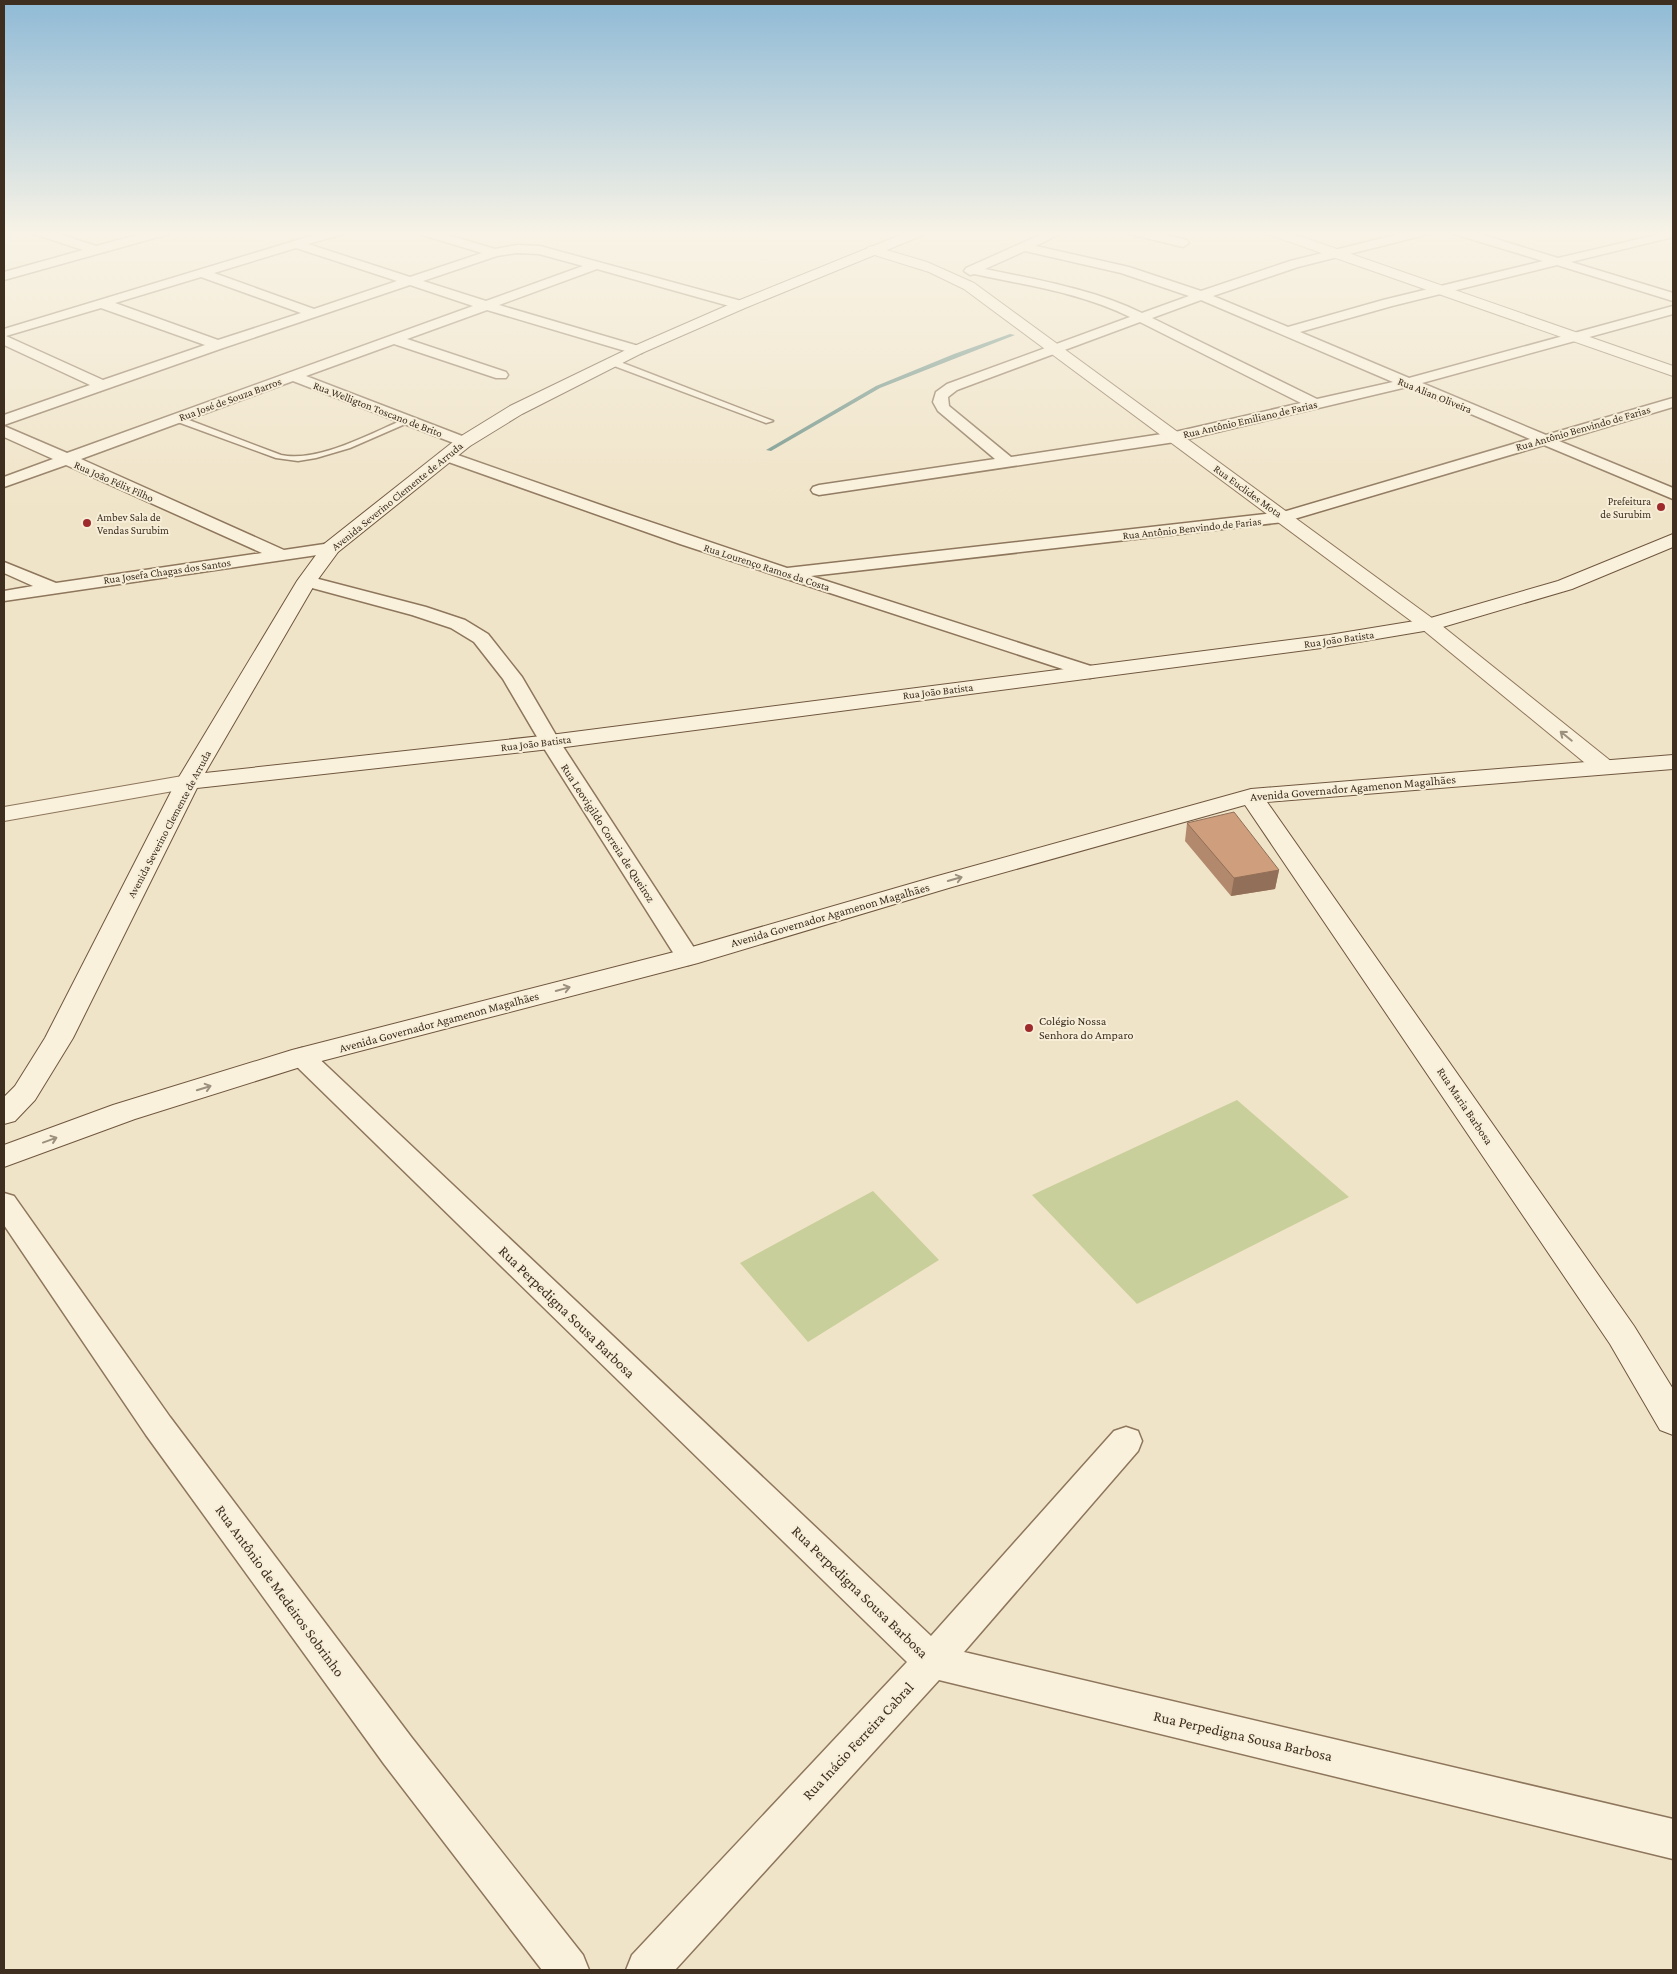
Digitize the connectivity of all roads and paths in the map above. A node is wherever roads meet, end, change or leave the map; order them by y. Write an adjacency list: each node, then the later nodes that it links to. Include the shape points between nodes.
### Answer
1 (36, 323): 15 (street)
2 (157, 323): 19 (street)
3 (284, 323): 19 (street)
4 (435, 323): 17 (street, Rua José de Souza Barros)
5 (546, 323): 21 (street)
6 (699, 323): 21 (main road, Avenida Severino Clemente de Arruda)
7 (1019, 323): 20 (main road, Rua Euclides Mota)
8 (1128, 323): 20 (street)
9 (1152, 323): 29 (street)
10 (1265, 323): 14 (street, Rua Alian Oliveira)
11 (1318, 323): 14 (street)
12 (1538, 323): 16 (main road)
13 (1627, 323): 16 (street, Rua Antônio Emiliano de Farias)
14 (1285, 332): 26 (street, Rua Alian Oliveira)
15 (4, 333)
16 (1578, 337): 23 (main road); 26 (street, Rua Antônio Emiliano de Farias)
17 (392, 339): 24 (street); 25 (street, Rua José de Souza Barros)
18 (4, 340): 27 (street)
19 (218, 345): 27 (street)
20 (1055, 349): 35 (main road, Rua Euclides Mota); 40 (street, via 952,387 941,395 943,408)
21 (637, 350): 22 (main road, Avenida Severino Clemente de Arruda)
22 (612, 362): 33 (lane); 37 (main road, Avenida Severino Clemente de Arruda, via 516,410)
23 (1673, 370)
24 (501, 375)
25 (292, 376): 30 (street, Rua José de Souza Barros); 32 (street, Rua Welligton Toscano de Brito)
26 (1406, 383): 29 (street, Rua Antônio Emiliano de Farias); 36 (street, Rua Alian Oliveira)
27 (102, 385): 31 (street)
28 (1673, 402): 36 (street, Rua Antônio Benvindo de Farias)
29 (1315, 404): 35 (street, Rua Antônio Emiliano de Farias)
30 (178, 419): 32 (lane, via 285,458 318,455); 39 (street, Rua José de Souza Barros)
31 (4, 420)
32 (408, 421): 37 (street, Rua Welligton Toscano de Brito)
33 (769, 421)
34 (4, 431): 39 (street, Rua João Félix Filho)
35 (1174, 437): 40 (street, Rua Antônio Emiliano de Farias); 44 (main road, Rua Euclides Mota)
36 (1544, 439): 43 (street, Rua Alian Oliveira); 44 (street, Rua Antônio Benvindo de Farias)
37 (464, 442): 38 (main road, Avenida Severino Clemente de Arruda)
38 (446, 456): 46 (main road, Avenida Severino Clemente de Arruda); 49 (street, Rua Lourenço Ramos da Costa)
39 (66, 459): 41 (street, Rua José de Souza Barros); 47 (street, Rua João Félix Filho)
40 (1008, 461): 42 (street, Rua Antônio Emiliano de Farias)
41 (4, 482)
42 (819, 490)
43 (1673, 494)
44 (1284, 517): 49 (street, Rua Antônio Benvindo de Farias); 53 (main road, Rua Euclides Mota)
45 (1673, 540): 53 (main road, Rua João Batista, via 1565,585)
46 (331, 548): 47 (street, Rua Josefa Chagas dos Santos); 50 (main road, Avenida Severino Clemente de Arruda)
47 (279, 554): 51 (street, Rua Josefa Chagas dos Santos)
48 (4, 567): 51 (street)
49 (786, 573): 54 (street, Rua Lourenço Ramos da Costa)
50 (307, 581): 55 (street, Rua Leovigildo Correia de Queiroz, via 426,613 458,624 481,638 512,677); 58 (main road, Avenida Severino Clemente de Arruda)
51 (52, 588): 52 (street, Rua Josefa Chagas dos Santos)
52 (4, 596)
53 (1429, 625): 54 (main road, Rua João Batista); 57 (main road, Rua Euclides Mota, one-way to 53)
54 (1090, 672): 55 (main road, Rua João Batista)
55 (550, 742): 58 (main road, Rua João Batista); 61 (street, Rua Leovigildo Correia de Queiroz)
56 (1673, 762): 57 (main road, Avenida Governador Agamenon Magalhães)
57 (1604, 767): 59 (main road, Avenida Governador Agamenon Magalhães)
58 (188, 782): 60 (main road, Rua João Batista); 63 (main road, Avenida Severino Clemente de Arruda, via 58,1038 25,1093)
59 (1251, 796): 61 (main road, Avenida Governador Agamenon Magalhães, one-way to 59); 66 (main road, Rua Maria Barbosa, via 1622,1335)
60 (4, 814)
61 (688, 957): 62 (main road, Avenida Governador Agamenon Magalhães, one-way to 61)
62 (302, 1057): 64 (main road, Avenida Governador Agamenon Magalhães, one-way to 62, via 124,1112); 68 (street, Rua Perpedigna Sousa Barbosa)
63 (4, 1114)
64 (4, 1156)
65 (4, 1203): 70 (street, Rua Antônio de Medeiros Sobrinho, via 164,1434 398,1751)
66 (1673, 1420)
67 (1126, 1441): 68 (street, Rua Inácio Ferreira Cabral)
68 (932, 1661): 69 (street, Rua Perpedigna Sousa Barbosa); 71 (street, Rua Inácio Ferreira Cabral)
69 (1673, 1839)
70 (568, 1970)
71 (647, 1970)

